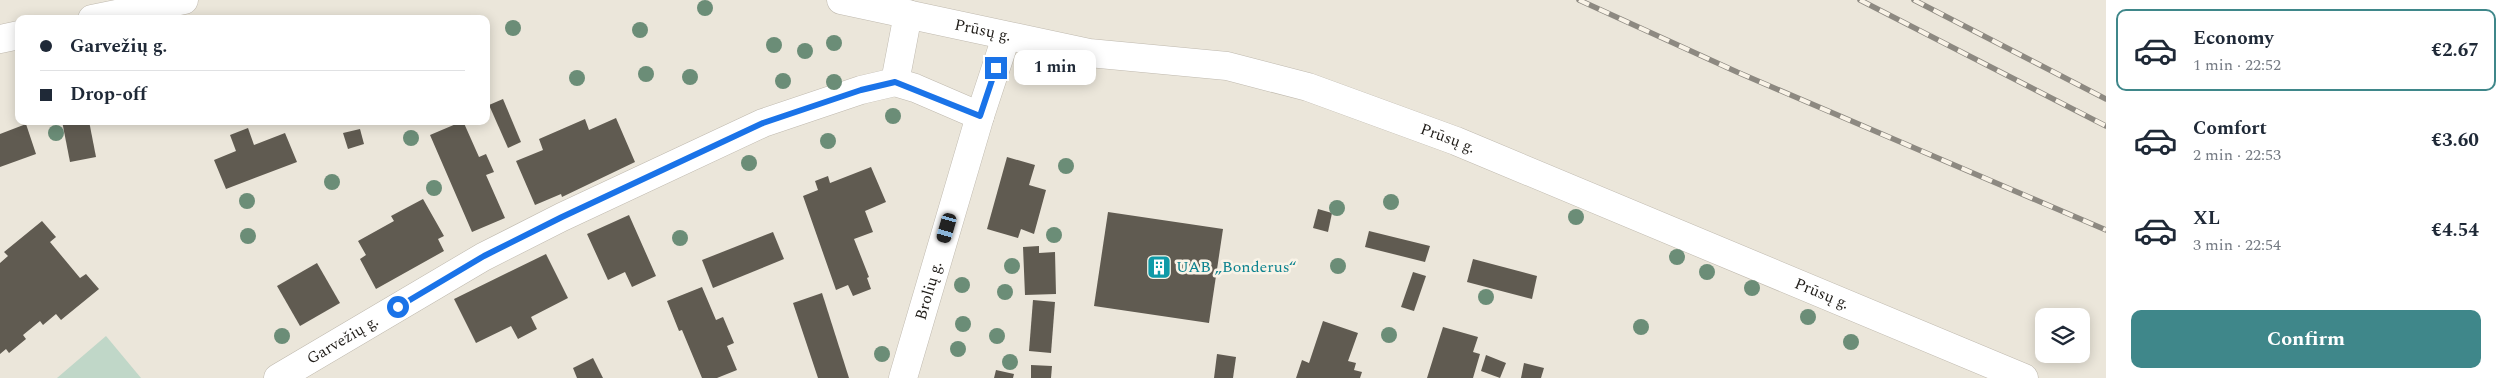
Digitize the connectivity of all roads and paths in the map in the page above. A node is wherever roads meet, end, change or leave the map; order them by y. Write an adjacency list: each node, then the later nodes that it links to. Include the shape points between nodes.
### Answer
1 (184, 0): 4 (street)
2 (841, 0): 3 (street, Prūsų g.)
3 (908, 14): 6 (street, Prūsų g.); 8 (street)
4 (111, 15)
5 (15, 36): 7 (street)
6 (1006, 37): 9 (street, Brolių g.); 10 (street, Prūsų g., via 1089,53 1228,66 1308,86 1456,141)
7 (0, 39)
8 (895, 82): 9 (street); 11 (street, Garvežių g., via 763,123 562,217 484,256)
9 (980, 116): 12 (street, Brolių g.)
10 (1979, 369): 13 (street, Prūsų g.)
11 (278, 378)
12 (903, 378)
13 (2024, 378)

